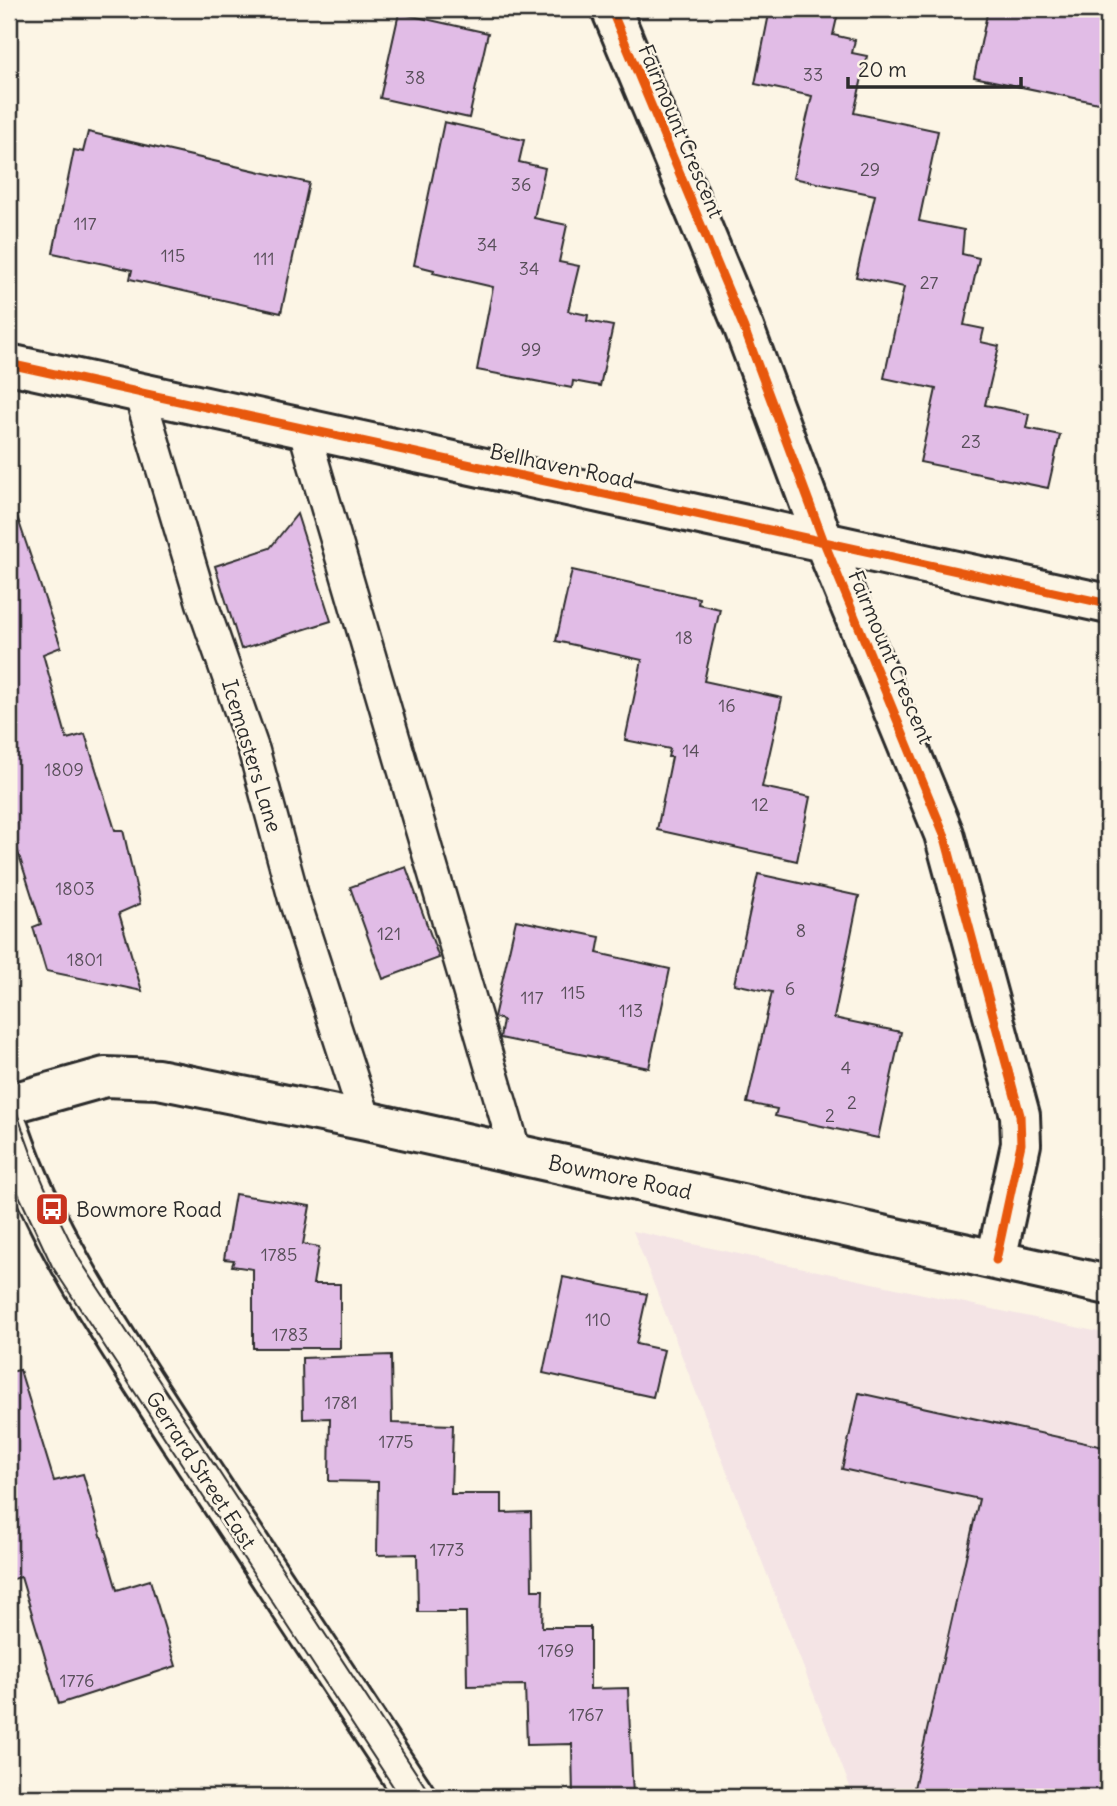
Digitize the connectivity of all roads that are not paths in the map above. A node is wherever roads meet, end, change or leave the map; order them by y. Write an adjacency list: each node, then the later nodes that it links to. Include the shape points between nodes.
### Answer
1 (611, 9): 5 (street, Fairmount Crescent, via 744,328)
2 (9, 364): 3 (street, Bellhaven Road)
3 (139, 392): 4 (street, Bellhaven Road); 8 (lane, Icemasters Lane)
4 (303, 427): 5 (street, Bellhaven Road); 10 (lane)
5 (824, 542): 6 (street, Bellhaven Road); 11 (street, Fairmount Crescent, via 944,834 1020,1115 1021,1144)
6 (1108, 604)
7 (9, 1104): 8 (street, Bowmore Road, via 105,1077 158,1079)
8 (366, 1121): 10 (street, Bowmore Road)
9 (9, 1129): 13 (street, Gerrard Street East, via 28,1184 57,1243 109,1329)
10 (516, 1154): 11 (street, Bowmore Road)
11 (996, 1260): 12 (street, Bowmore Road)
12 (1108, 1285)
13 (416, 1797)

